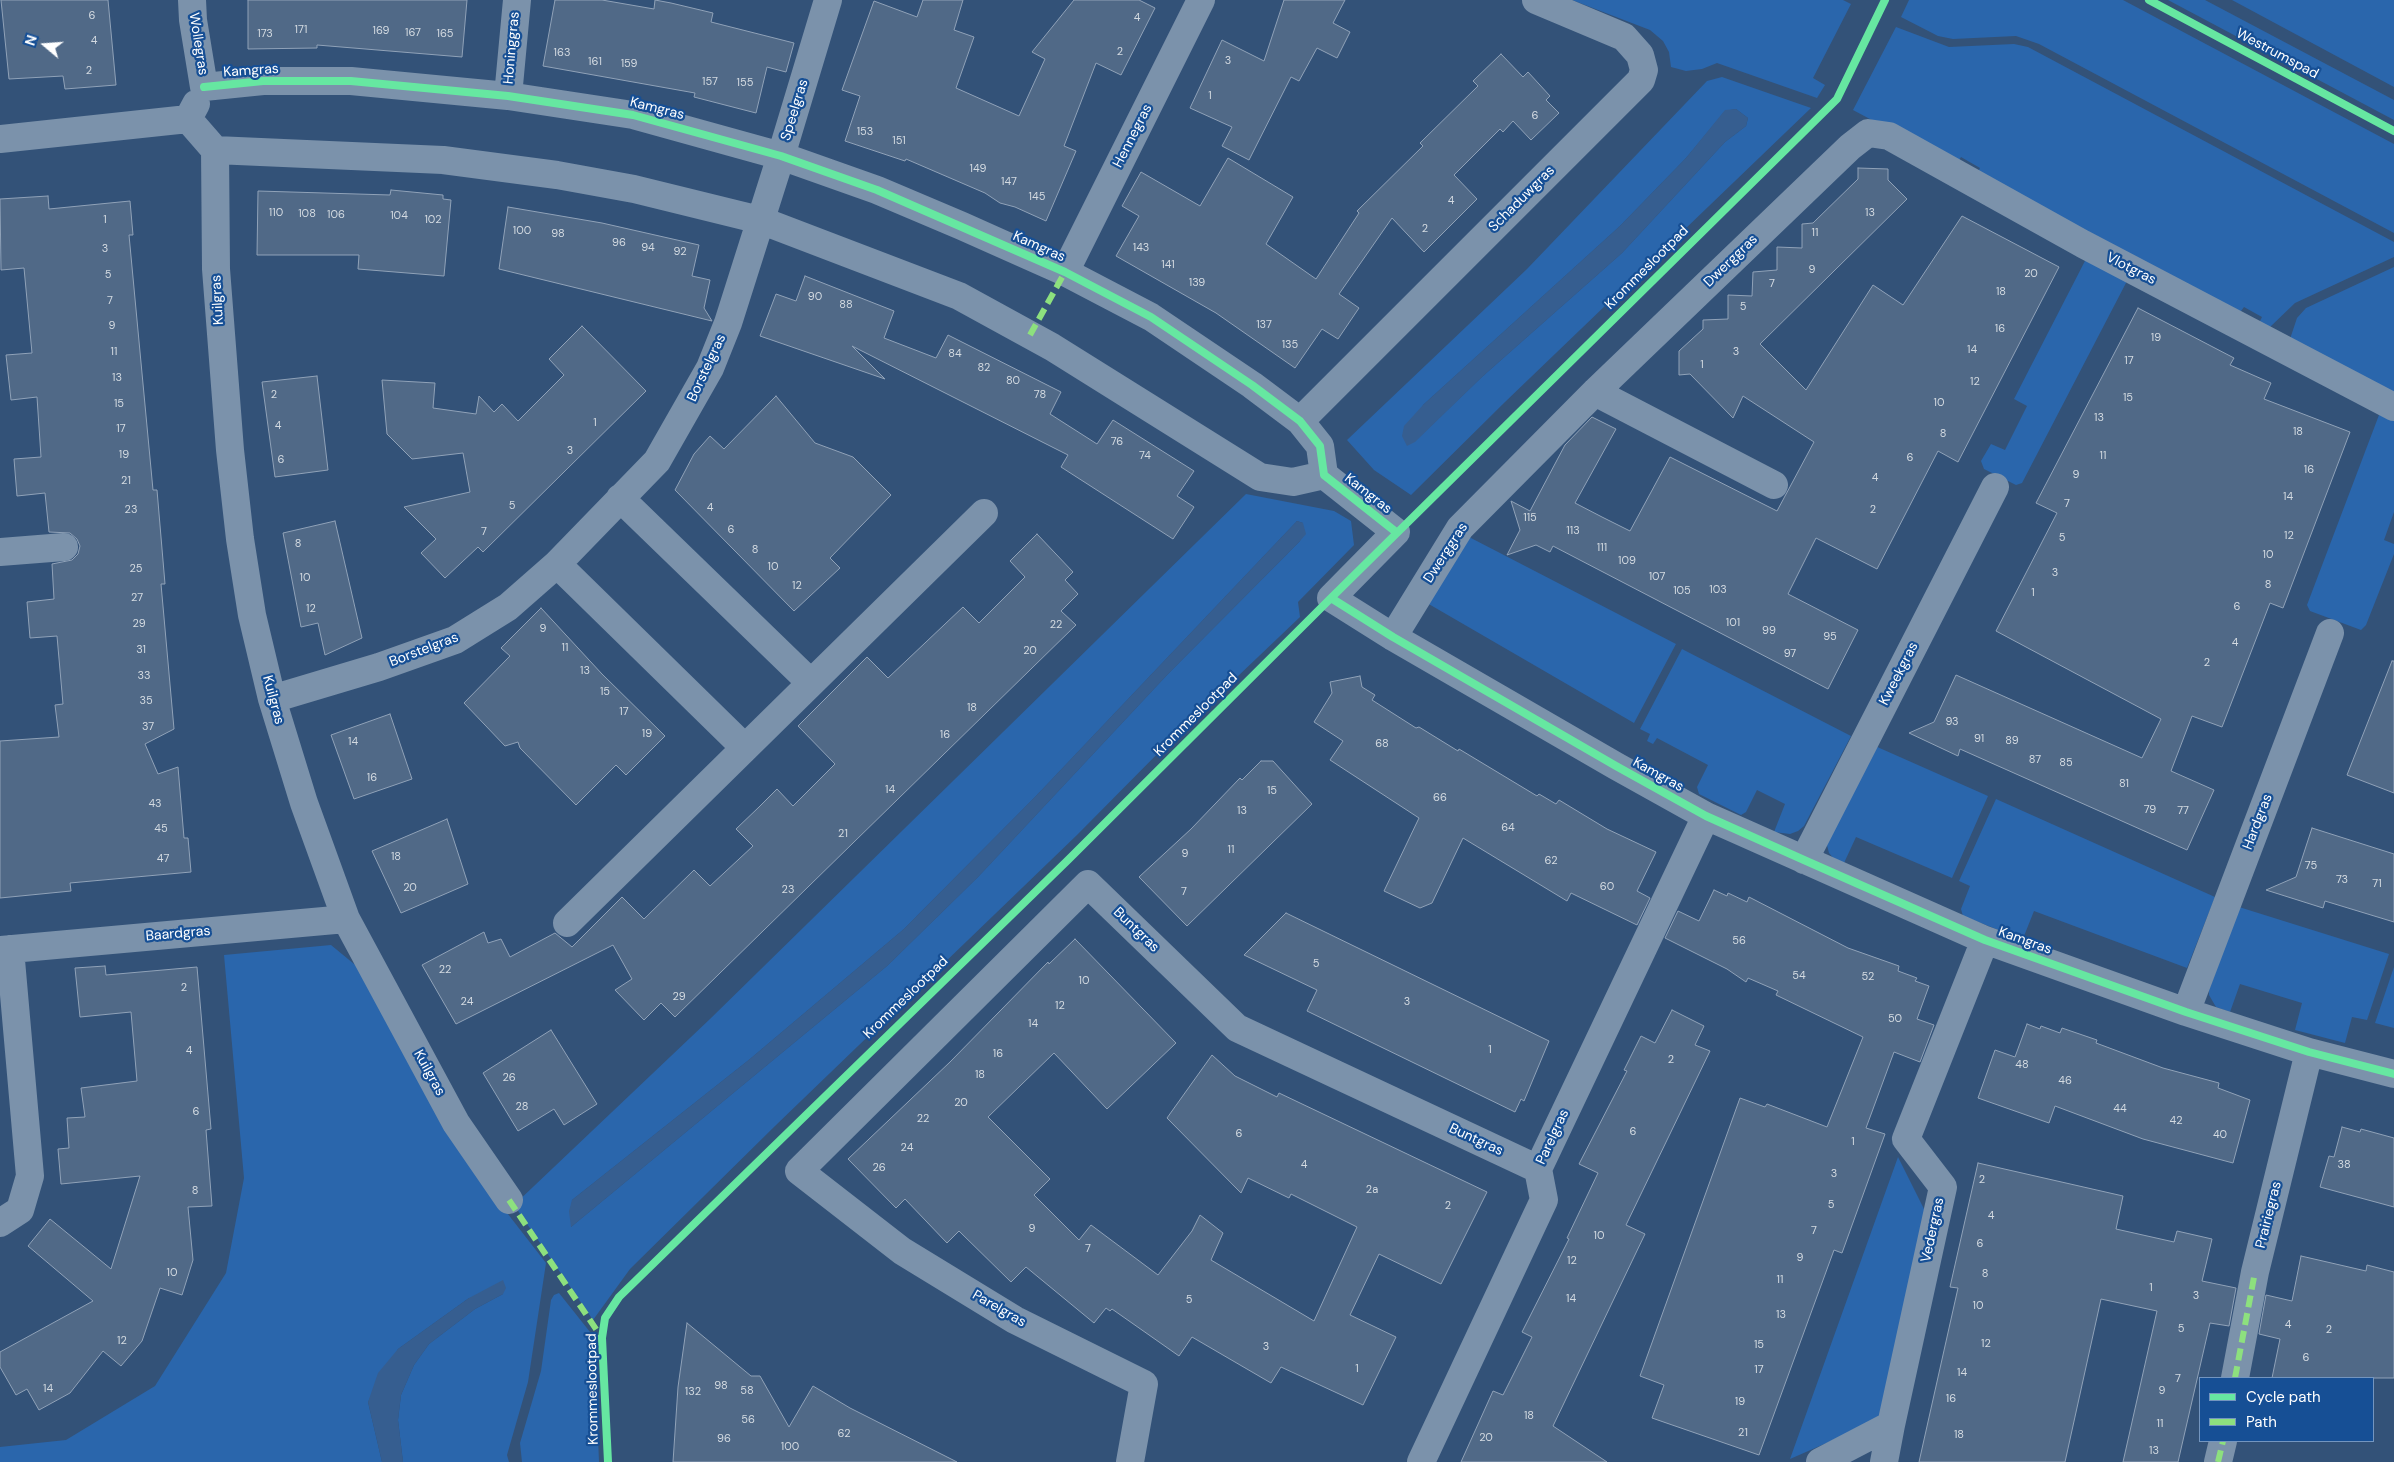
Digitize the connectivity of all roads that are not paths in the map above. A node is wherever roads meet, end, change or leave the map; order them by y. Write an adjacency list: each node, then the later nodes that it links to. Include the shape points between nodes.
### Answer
1 (192, 0): 6 (street, Wollegras)
2 (517, 0): 7 (street, Honinggras)
3 (828, 0): 12 (street, Speelgras)
4 (1201, 0): 14 (street, Hennegras)
5 (1536, 0): 17 (street, Schaduwgras, via 1624,37 1640,54 1644,70 1641,80)
6 (204, 87): 7 (street, Kamgras, via 263,80 351,80); 8 (street, Kamgras)
7 (508, 96): 12 (street, Kamgras, via 633,115)
8 (188, 119): 10 (street); 11 (street)
9 (1868, 133): 15 (street, Dwerggras); 16 (street, Vlotgras, via 1889,136 2083,244)
10 (0, 139)
11 (215, 150): 13 (street, Kamgras, via 443,160 634,189); 29 (street, Kuilgras, via 216,269 230,450 252,615)
12 (781, 156): 13 (street, Speelgras); 14 (street, Kamgras, via 877,190)
13 (760, 220): 18 (street, Kamgras, via 960,296 1052,347 1260,477 1293,482); 21 (street, Borstelgras, via 728,323 710,368 656,461)
14 (1065, 272): 17 (street, Kamgras, via 1152,317)
15 (1595, 392): 19 (street); 27 (street, Dwerggras, via 1460,528)
16 (2394, 407)
17 (1300, 421): 18 (street, Kamgras, via 1320,446)
18 (1324, 475): 27 (street, Kamgras, via 1396,532 1331,598)
19 (1774, 484)
20 (1995, 488): 32 (street, Kweekgras)
21 (620, 498): 25 (street, Borstelgras); 28 (street)
22 (984, 512): 28 (street)
23 (64, 547): 24 (street)
24 (0, 552)
25 (557, 564): 29 (street, Borstelgras, via 508,607 456,640); 30 (street)
26 (2330, 633): 37 (street, Hardgras)
27 (1393, 638): 31 (street, Kamgras)
28 (811, 683): 30 (street)
29 (272, 699): 33 (street, Kuilgras, via 304,803)
30 (745, 748): 34 (street)
31 (1706, 816): 32 (street, Kamgras); 40 (street, Parelgras)
32 (1804, 860): 35 (street, Kamgras)
33 (346, 919): 36 (street, Baardgras); 42 (street, Kuilgras, via 456,1122)
34 (567, 923)
35 (1985, 940): 37 (street, Kamgras); 45 (street, Vedergras, via 1906,1139 1943,1187)
36 (5, 950): 43 (street, Baardgras, via 30,1176 20,1210)
37 (2186, 1012): 38 (street, Kamgras)
38 (2309, 1052): 39 (street, Kamgras); 44 (street, Prairiegras, via 2255,1272)
39 (2394, 1074)
40 (1538, 1169): 41 (street, Buntgras, via 1237,1028 1088,884); 48 (street, Parelgras, via 1544,1200)
41 (799, 1171): 47 (street, Parelgras, via 902,1251 1015,1320 1144,1384)
42 (509, 1200)
43 (0, 1222)
44 (2235, 1377)
45 (1890, 1425): 49 (street); 50 (street, Vedergras)
46 (2222, 1442): 51 (street)
47 (1130, 1462)
48 (1421, 1462)
49 (1820, 1462)
50 (1884, 1462)
51 (2218, 1462)

